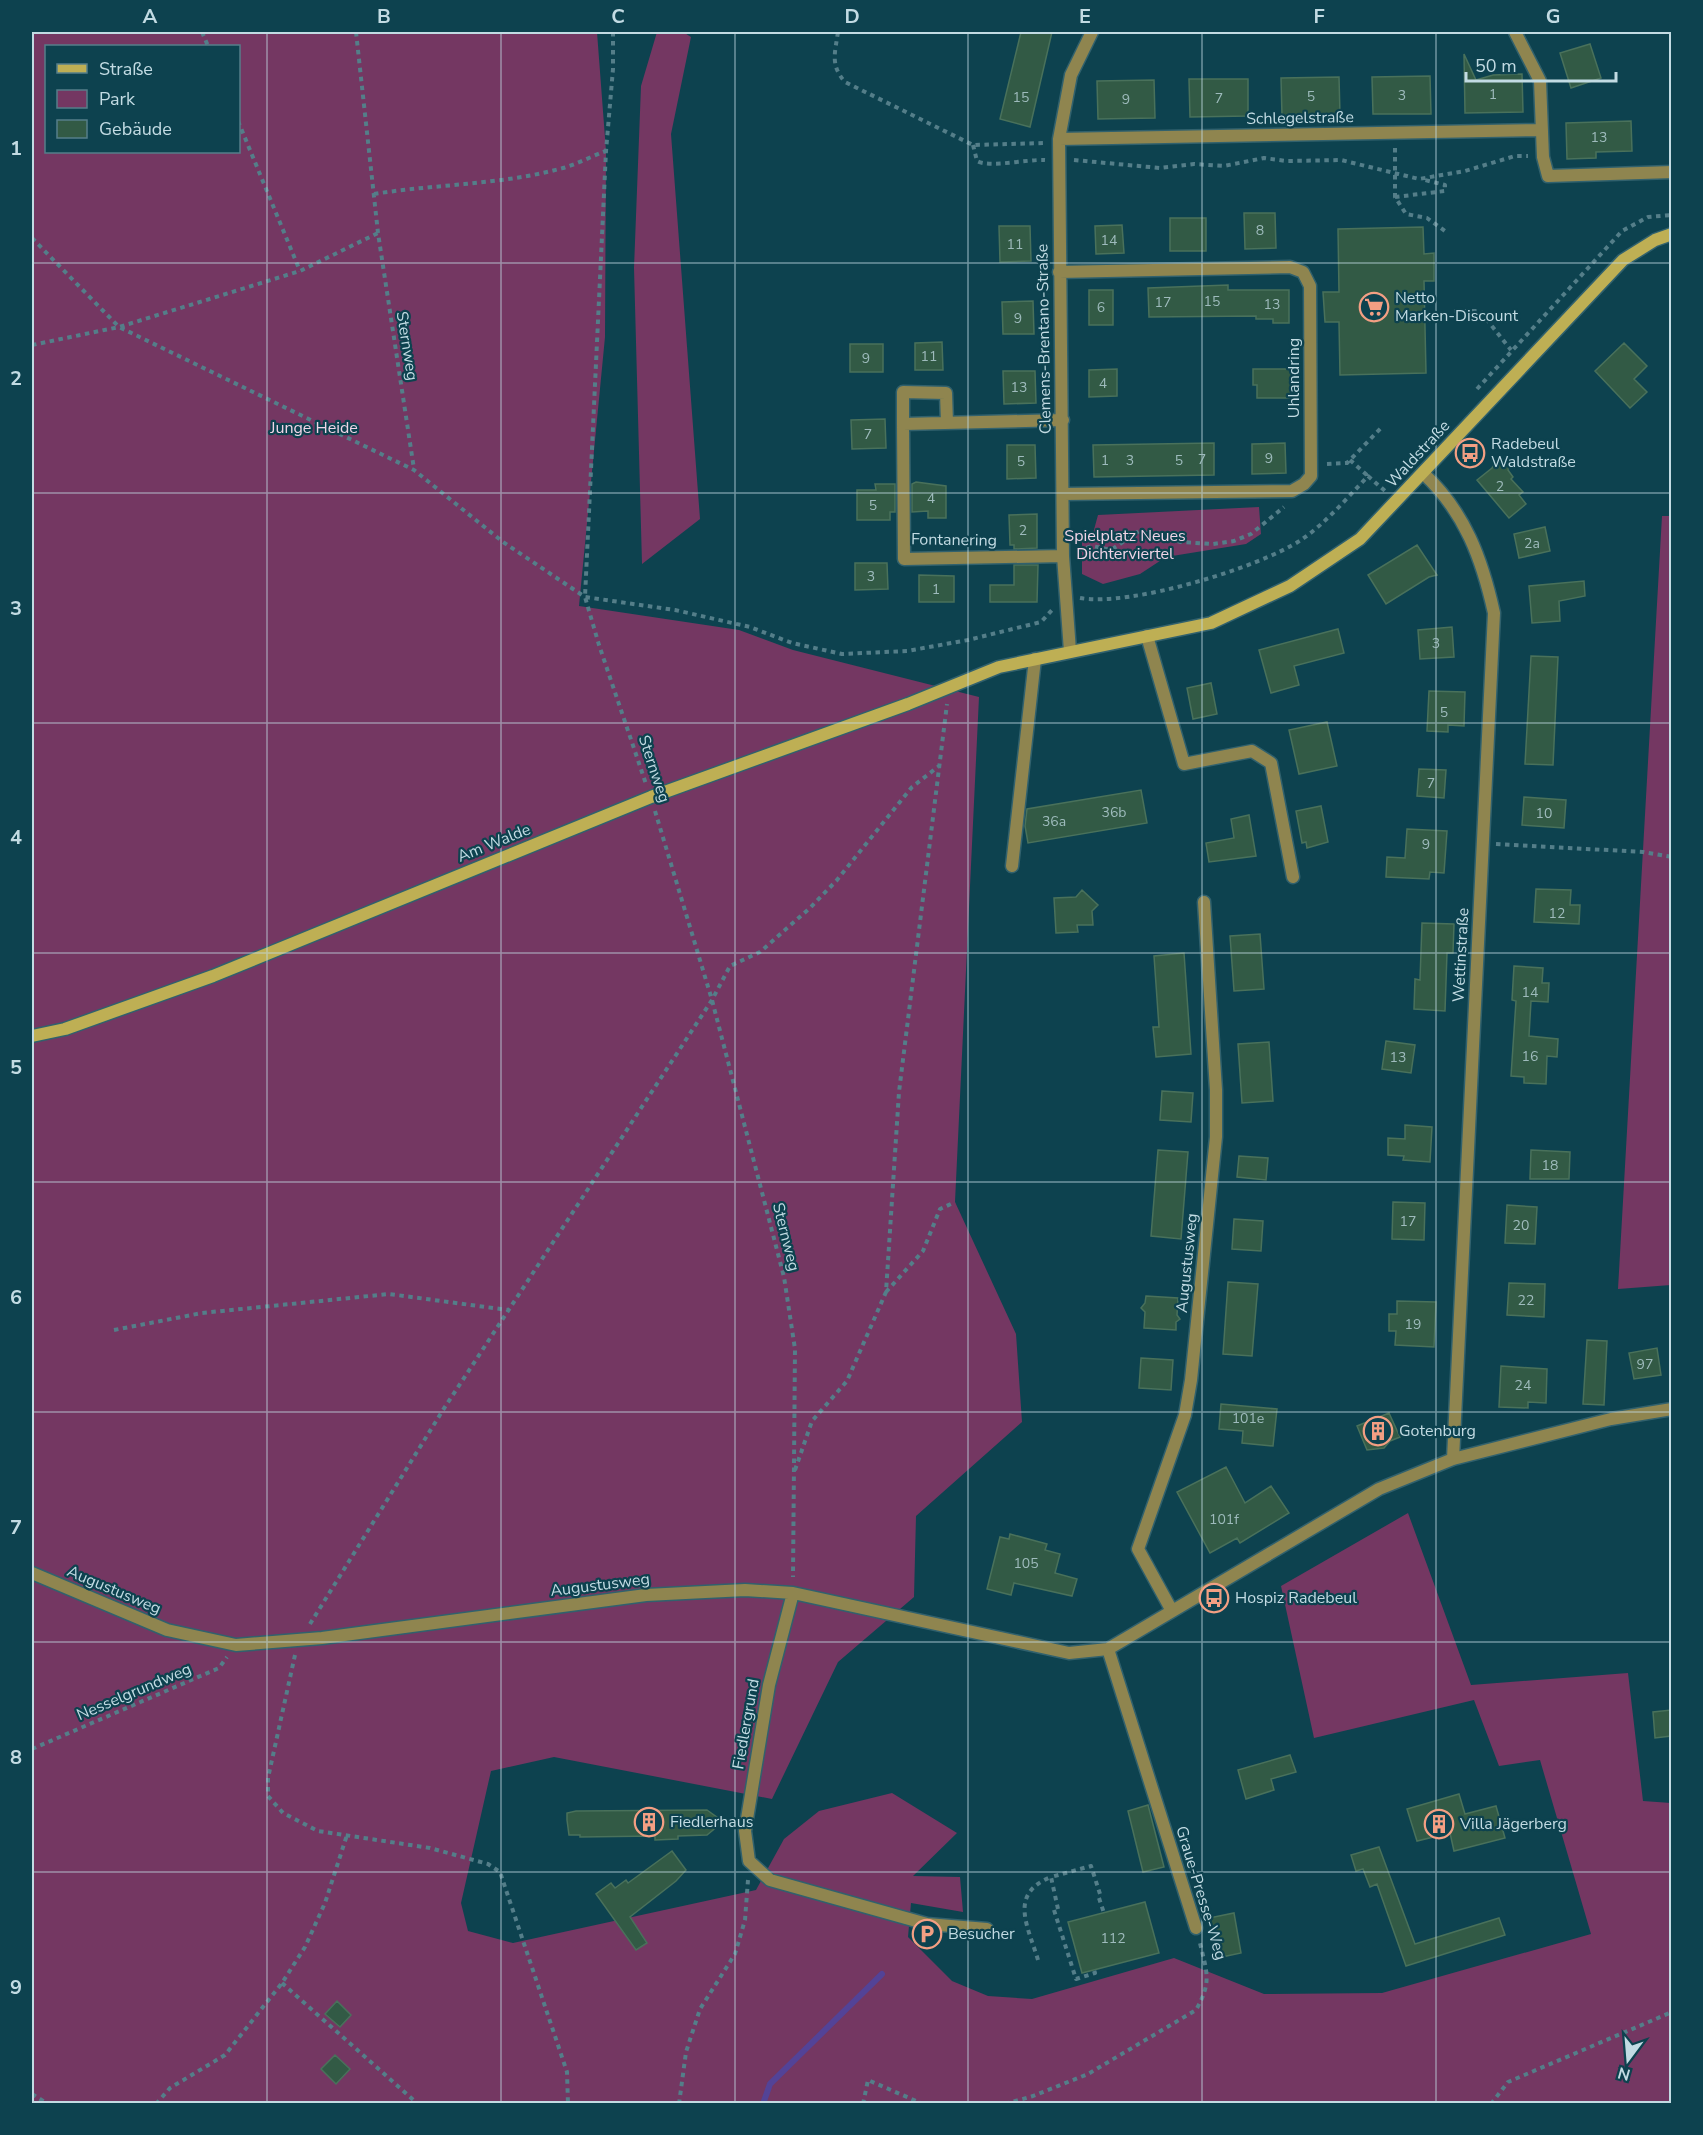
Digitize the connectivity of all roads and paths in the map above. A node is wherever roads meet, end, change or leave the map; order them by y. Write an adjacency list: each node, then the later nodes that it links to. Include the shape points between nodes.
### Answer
1 (356, 32): 17 (path, Sternweg)
2 (613, 32): 11 (path, Sternweg)
3 (838, 32): 10 (path, via 836,71 845,82)
4 (1092, 32): 9 (street, Clemens-Brentano-Straße, via 1071,75)
5 (1515, 32): 7 (street, via 1540,81)
6 (240, 126): 23 (path)
7 (1542, 130): 8 (street, Schlegelstraße); 12 (street)
8 (1396, 133): 9 (street, Schlegelstraße); 15 (path)
9 (1059, 139): 10 (path, via 1043,144); 13 (street, Clemens-Brentano-Straße)
10 (973, 145): 13 (path, via 977,161 983,165 1024,159)
11 (606, 151): 17 (path, via 563,168 485,182); 43 (path, Sternweg)
12 (1543, 157): 14 (street, via 1548,176); 16 (path, via 1515,156 1465,171)
13 (1059, 160): 15 (path, via 1160,168 1224,166 1264,158 1341,160); 24 (street, Clemens-Brentano-Straße)
14 (1671, 172)
15 (1395, 174): 16 (path); 18 (path)
16 (1419, 178): 18 (path, via 1445,185 1445,191)
17 (374, 194): 20 (path, Sternweg)
18 (1395, 197): 19 (path, via 1406,214 1427,218)
19 (1445, 231)
20 (378, 233): 23 (path); 35 (path, Sternweg)
21 (1671, 234): 28 (street, Waldstraße, via 1623,260)
22 (32, 238): 26 (path)
23 (300, 271): 26 (path)
24 (1059, 272): 29 (street, Clemens-Brentano-Straße); 38 (street, Uhlandring, via 1290,267 1304,272 1310,286 1311,476)
25 (1454, 311): 28 (path, via 1480,311)
26 (119, 327): 27 (path); 35 (path)
27 (32, 345)
28 (1522, 366): 36 (street, Waldstraße)
29 (1063, 420): 30 (street); 40 (street, Clemens-Brentano-Straße)
30 (947, 423): 31 (street); 31 (street, Fontanering, via 946,393 903,392)
31 (903, 424): 41 (street, Fontanering, via 904,559)
32 (1383, 426): 33 (path)
33 (1350, 460): 34 (path); 37 (path)
34 (1329, 464)
35 (414, 470): 43 (path, via 503,542)
36 (1423, 473): 44 (street, Waldstraße, via 1360,539 1290,586 1211,623); 51 (street, Wettinstraße, via 1445,494 1477,551 1494,613)
37 (1368, 476): 39 (path); 42 (path, via 1300,540 1232,571 1165,590 1098,601)
38 (1292, 491): 40 (street); 41 (path, via 1288,504 1251,534 1234,541 1181,542 1139,531 1110,550 1092,546)
39 (1386, 492)
40 (1063, 494): 41 (street, Clemens-Brentano-Straße)
41 (1063, 556): 42 (street, Clemens-Brentano-Straße)
42 (1065, 596): 43 (path, via 1041,622 907,651 842,654 675,610); 45 (street, Clemens-Brentano-Straße)
43 (585, 597): 50 (path, Sternweg)
44 (1147, 636): 45 (street, Waldstraße); 54 (street, via 1184,764 1252,752 1271,763)
45 (1070, 651): 46 (street, Waldstraße)
46 (1035, 659): 47 (street, Waldstraße); 53 (street)
47 (969, 679): 48 (street, Am Walde)
48 (948, 688): 49 (path); 50 (street, Am Walde)
49 (939, 766): 56 (path, via 912,787 811,907 760,952 730,966); 59 (path, via 899,1092)
50 (651, 797): 56 (path, Sternweg); 57 (street, Am Walde, via 213,976 65,1029)
51 (1482, 843): 52 (path); 63 (street, Wettinstraße)
52 (1671, 857)
53 (1012, 866)
54 (1293, 877)
55 (1204, 902): 67 (street, Augustusweg, via 1216,1137 1193,1368 1185,1415 1138,1549)
56 (712, 1000): 60 (path); 64 (path, Sternweg, via 784,1277 795,1349)
57 (32, 1035)
58 (954, 1202): 59 (path, via 940,1209 923,1251)
59 (886, 1292): 64 (path, via 847,1381 812,1421)
60 (508, 1310): 61 (path, via 389,1294 202,1313); 68 (path)
61 (114, 1329)
62 (1671, 1409): 63 (street, Augustusweg, via 1611,1419)
63 (1453, 1459): 67 (street, Augustusweg, via 1379,1489)
64 (794, 1474): 66 (path, Sternweg)
65 (32, 1573): 69 (street, Augustusweg, via 167,1630)
66 (793, 1593): 68 (street, Augustusweg, via 745,1590 646,1595); 70 (street, Augustusweg, via 1069,1653); 73 (street, Fiedlergrund, via 769,1685 745,1832)
67 (1172, 1611): 70 (street, Augustusweg)
68 (299, 1641): 69 (street, Augustusweg); 72 (path, via 268,1778 268,1796 283,1813 318,1831)
69 (236, 1645): 71 (path, Nesselgrundweg, via 219,1668)
70 (1108, 1649): 76 (street, Graue-Presse-Weg, via 1177,1879)
71 (32, 1749)
72 (347, 1835): 80 (path, via 325,1903 305,1947); 86 (path, via 430,1848 488,1864 500,1872 567,2072)
73 (749, 1861): 77 (street, via 770,1880 927,1924); 87 (path, via 745,1920 735,1954 700,2009 686,2052)
74 (1051, 1877): 75 (path, via 1090,1866); 78 (path, via 1035,1883 1024,1903); 79 (path, via 1056,1910 1076,1978 1095,1973)
75 (1104, 1913)
76 (1196, 1928): 90 (path, Graue-Presse-Weg, via 1209,1980 1196,2010 1088,2074)
77 (987, 1929)
78 (1038, 1960)
79 (1094, 1970)
80 (282, 1983): 84 (path, via 225,2055 170,2088); 85 (path)
81 (1671, 2012): 91 (path, via 1508,2082)
82 (32, 2094): 83 (path)
83 (48, 2103)
84 (156, 2103)
85 (418, 2103)
86 (568, 2103)
87 (679, 2103)
88 (863, 2103): 89 (path, via 868,2080)
89 (922, 2103)
90 (1005, 2103)
91 (1491, 2103)

